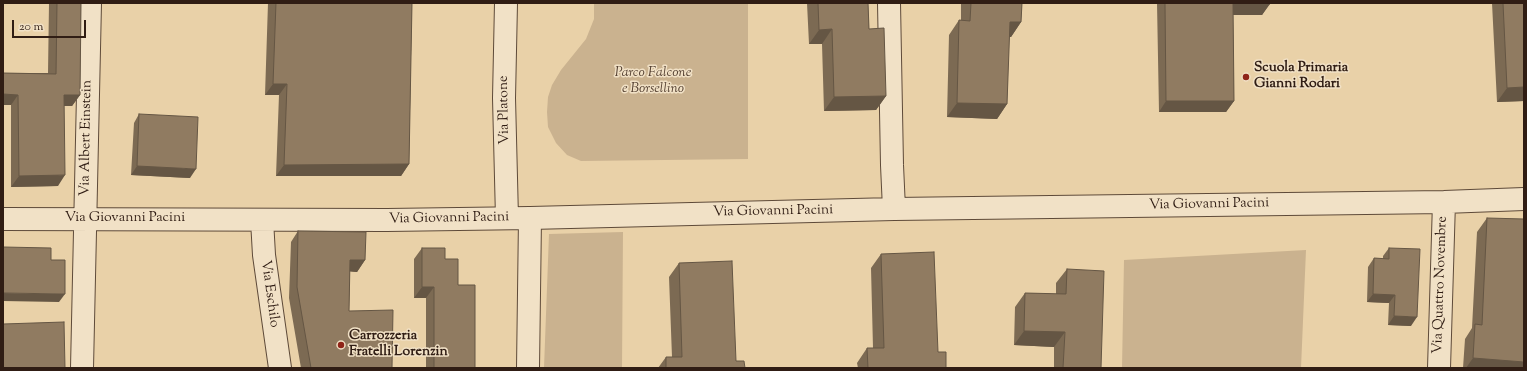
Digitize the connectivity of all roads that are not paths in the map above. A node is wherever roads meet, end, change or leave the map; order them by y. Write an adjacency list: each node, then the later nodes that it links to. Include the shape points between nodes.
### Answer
1 (90, 3): 10 (street, Via Albert Einstein)
2 (506, 3): 7 (street, Via Platone, via 504,98)
3 (889, 3): 6 (street)
4 (1524, 199): 5 (street, Via Giovanni Pacini)
5 (1444, 202): 6 (street, Via Giovanni Pacini); 15 (street, Via Quattro Novembre)
6 (894, 209): 8 (street, Via Giovanni Pacini)
7 (507, 218): 8 (street, Via Giovanni Pacini); 11 (street, Via Giovanni Pacini)
8 (530, 218): 14 (street)
9 (3, 219): 10 (street, Via Giovanni Pacini)
10 (85, 219): 11 (street, Via Giovanni Pacini); 12 (street, Via Albert Einstein)
11 (262, 220): 13 (street, Via Eschilo, via 264,255)
12 (82, 368)
13 (280, 368)
14 (528, 368)
15 (1439, 368)

